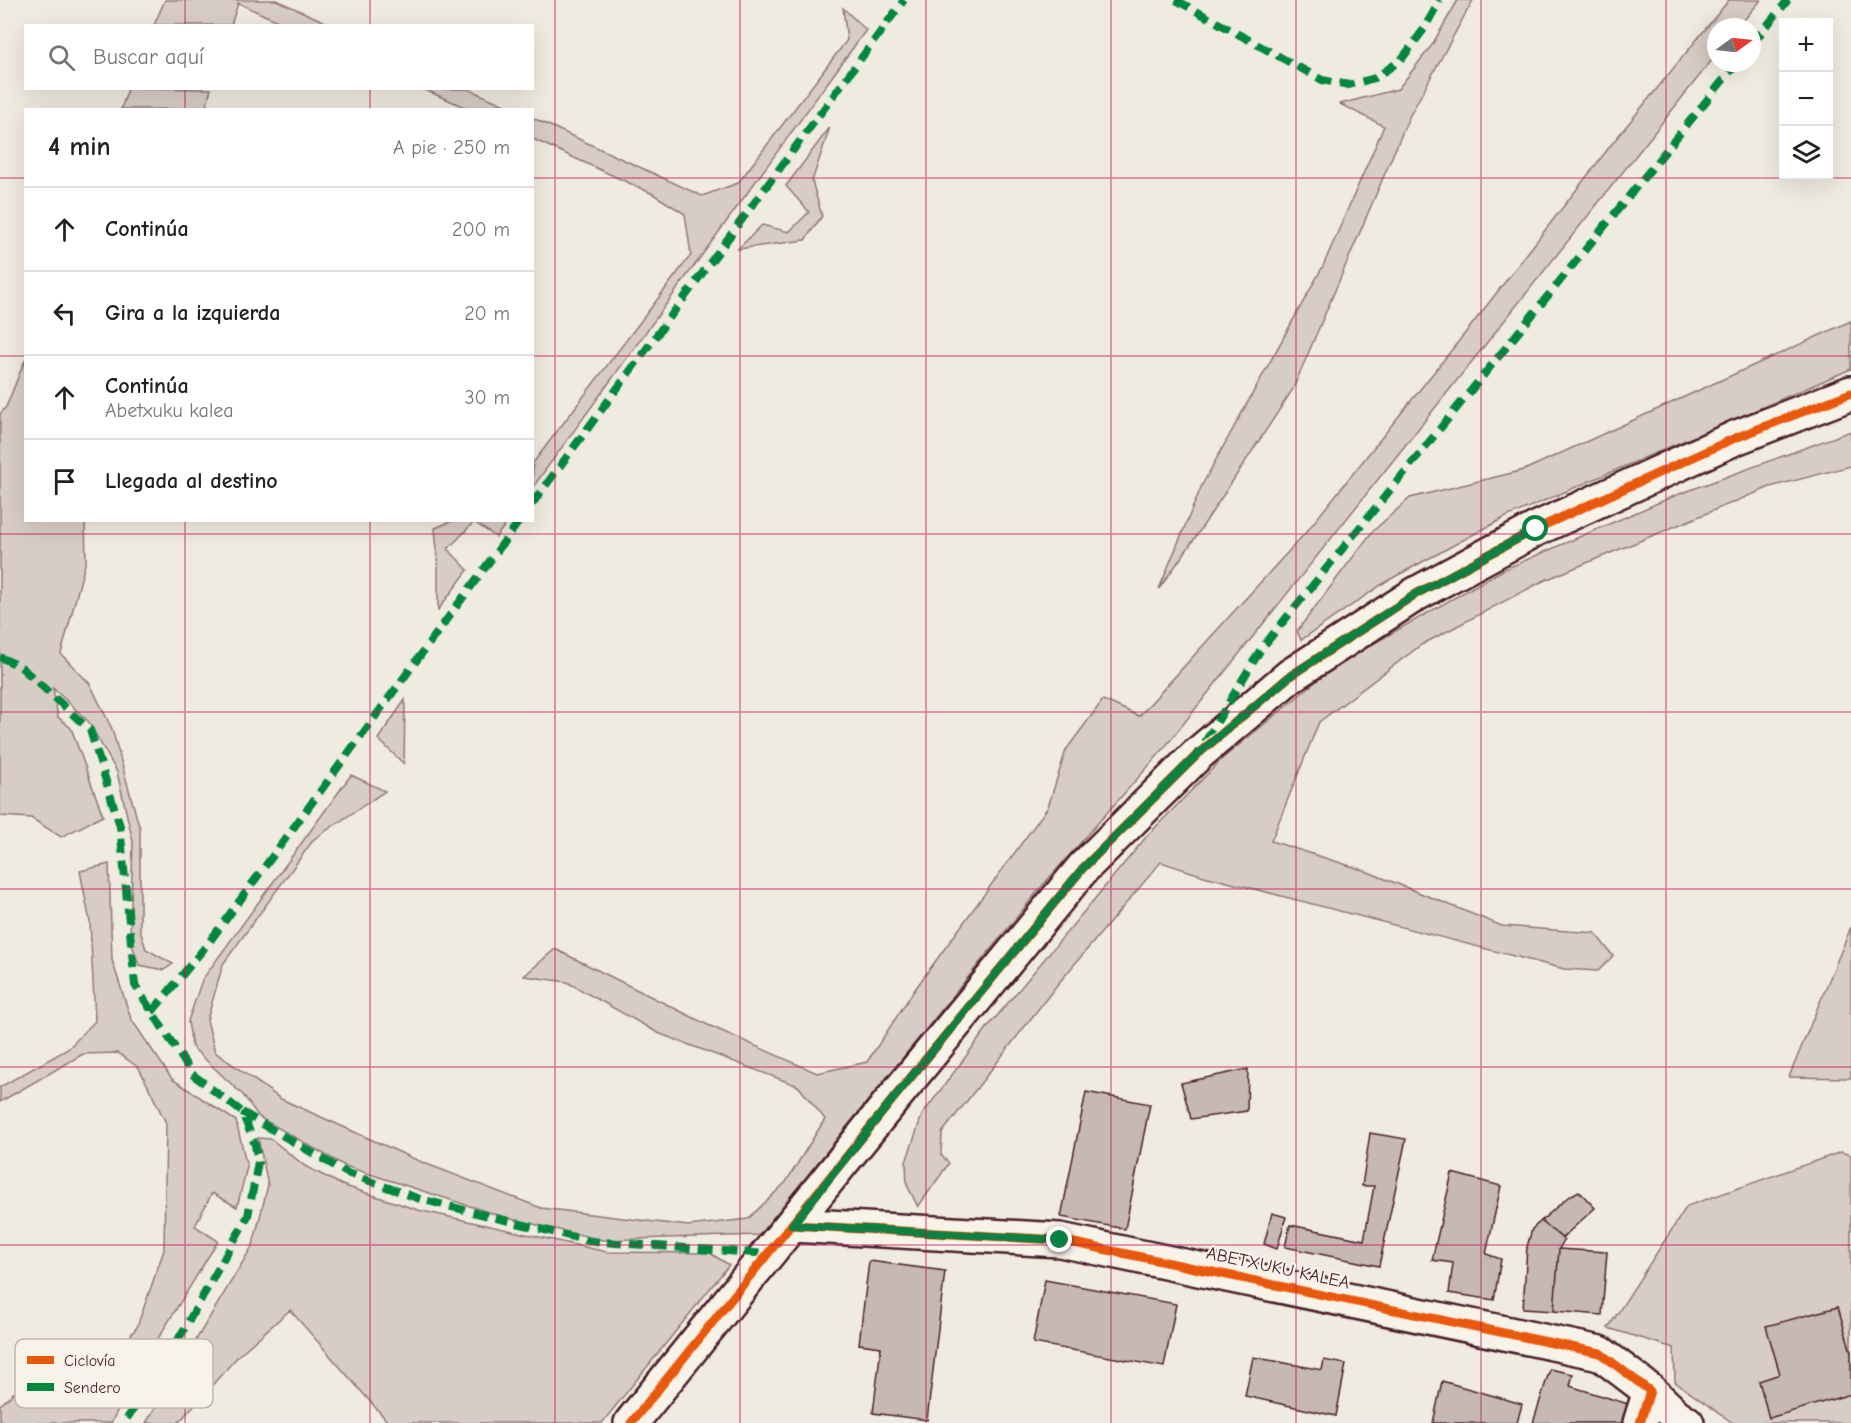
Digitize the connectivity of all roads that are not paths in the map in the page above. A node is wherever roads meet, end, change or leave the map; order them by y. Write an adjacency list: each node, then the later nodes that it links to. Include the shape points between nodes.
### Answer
1 (1851, 393): 2 (street, via 1735,438 1536,529 1416,594 1290,676 1198,754 1083,868)
2 (792, 1225): 3 (street, ABETXUKU KALEA, via 1060,1240 1600,1353); 4 (street)
3 (1650, 1391): 5 (street); 6 (street, ABETXUKU KALEA)
4 (631, 1423)
5 (1640, 1423)
6 (1686, 1423)

